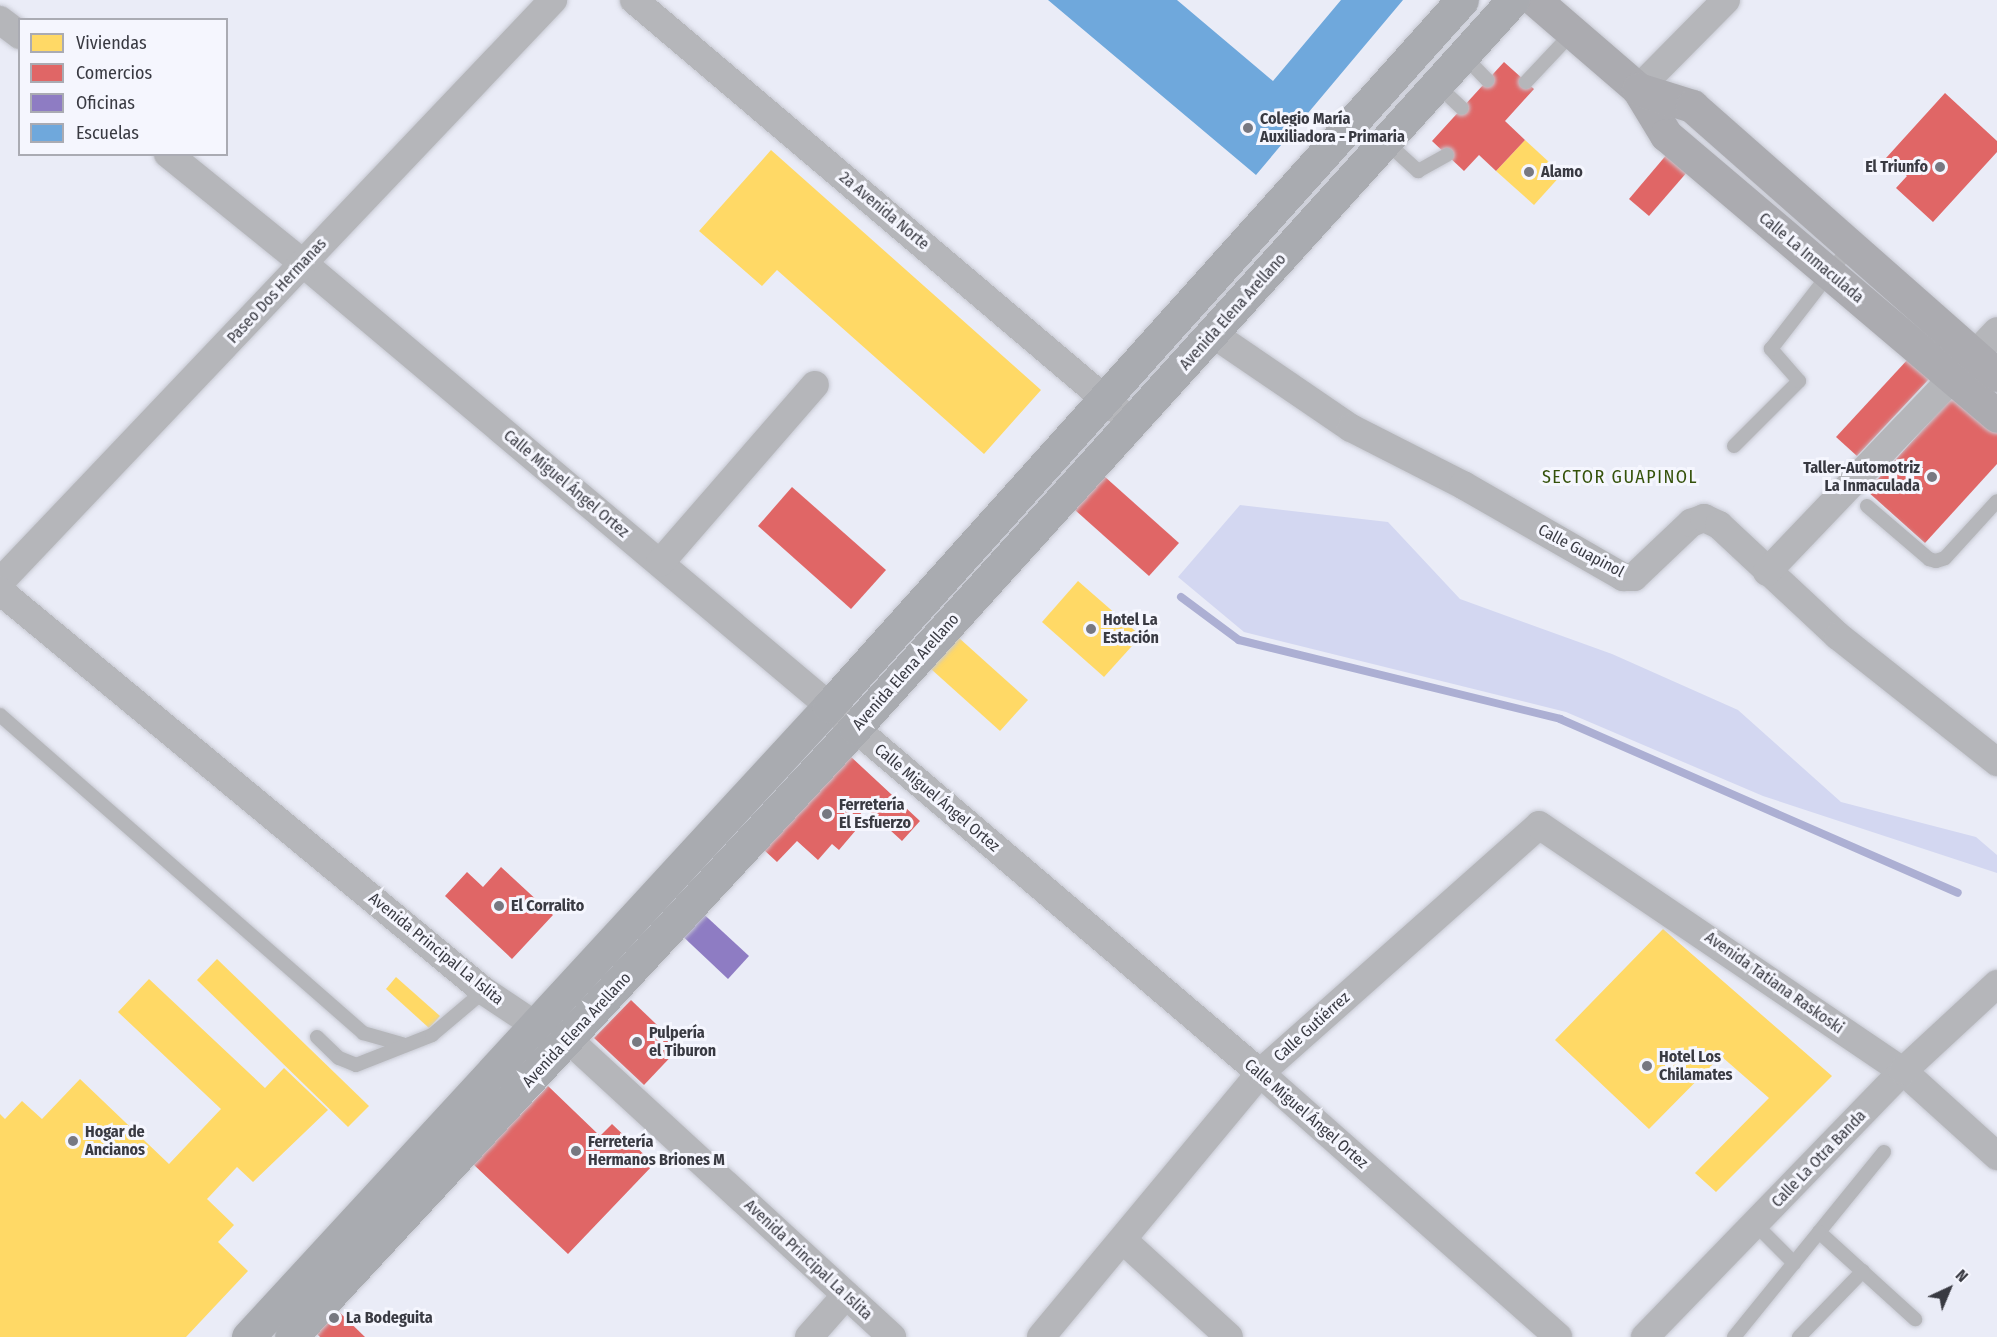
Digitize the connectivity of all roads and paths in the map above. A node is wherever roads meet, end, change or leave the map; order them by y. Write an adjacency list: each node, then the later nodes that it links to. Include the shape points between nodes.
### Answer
1 (553, 0): 22 (street, Paseo Dos Hermanas)
2 (634, 0): 28 (street, 2a Avenida Norte)
3 (1462, 0): 19 (highway, Avenida Elena Arellano)
4 (1512, 0): 10 (highway, Avenida Elena Arellano)
5 (1535, 0): 8 (main road, Calle La Inmaculada)
6 (1726, 0): 14 (street)
7 (0, 20): 9 (street)
8 (1574, 31): 12 (lane); 14 (main road, Calle La Inmaculada)
9 (18, 34)
10 (1463, 55): 11 (lane); 13 (highway, Avenida Elena Arellano)
11 (1487, 80)
12 (1526, 82)
13 (1436, 84): 15 (lane); 16 (highway, Avenida Elena Arellano)
14 (1638, 89): 20 (main road, Calle La Inmaculada, via 1692,106); 23 (main road, Calle La Inmaculada, via 1666,135)
15 (1462, 108)
16 (1385, 141): 17 (lane, via 1418,171); 21 (highway, Avenida Elena Arellano)
17 (1448, 155)
18 (170, 156): 22 (street, Calle Miguel Ángel Ortez)
19 (1257, 228): 21 (highway); 28 (highway, Avenida Elena Arellano)
20 (1849, 248): 23 (lane); 26 (main road, Calle La Inmaculada)
21 (1286, 253): 25 (highway, Avenida Elena Arellano)
22 (304, 264): 35 (street, Calle Miguel Ángel Ortez); 38 (street, Paseo Dos Hermanas)
23 (1827, 272): 26 (main road, Calle La Inmaculada); 31 (lane, via 1771,349 1799,381)
24 (1997, 331): 26 (street)
25 (1214, 334): 30 (highway, Avenida Elena Arellano); 36 (street, Calle Guapinol, via 1351,428 1463,485 1623,577 1634,577 1691,523 1704,518 1719,525)
26 (1974, 369): 29 (main road, Calle La Inmaculada); 36 (street)
27 (814, 385): 35 (street)
28 (1105, 398): 30 (street, 2a Avenida Norte); 34 (highway, Avenida Elena Arellano)
29 (1997, 416)
30 (1133, 423): 37 (highway, Avenida Elena Arellano)
31 (1734, 446)
32 (1997, 501): 33 (lane, via 1945,558 1936,561)
33 (1867, 506)
34 (963, 556): 37 (highway); 40 (highway, Avenida Elena Arellano)
35 (660, 563): 40 (street, Calle Miguel Ángel Ortez)
36 (1767, 572): 43 (street, Calle Guapinol, via 1838,636)
37 (991, 580): 42 (highway, Avenida Elena Arellano)
38 (0, 582)
39 (0, 591): 48 (street, Avenida Principal La Islita)
40 (829, 706): 42 (street, Calle Miguel Ángel Ortez); 45 (highway, Avenida Elena Arellano)
41 (0, 715): 52 (lane, via 363,1033)
42 (855, 728): 46 (highway, Avenida Elena Arellano); 54 (street, Calle Miguel Ángel Ortez)
43 (1997, 762)
44 (1539, 825): 53 (street, Avenida Tatiana Raskoski); 54 (street, Calle Gutiérrez)
45 (674, 874): 46 (highway); 49 (highway, Avenida Elena Arellano)
46 (700, 897): 51 (highway, Avenida Elena Arellano)
47 (1997, 984): 53 (street, Calle La Otra Banda)
48 (484, 991): 49 (street, Avenida Principal La Islita); 52 (lane, via 432,1035)
49 (535, 1025): 51 (street, Avenida Principal La Islita); 60 (highway, Avenida Elena Arellano)
50 (317, 1037): 52 (lane, via 339,1058 356,1065)
51 (569, 1040): 63 (highway, Avenida Elena Arellano); 64 (street, Avenida Principal La Islita)
52 (402, 1044)
53 (1903, 1071): 56 (street, Avenida Tatiana Raskoski); 57 (street, Calle La Otra Banda)
54 (1260, 1073): 59 (street, Calle Gutiérrez); 72 (street, Calle Miguel Ángel Ortez)
55 (1884, 1152): 58 (lane)
56 (1997, 1156)
57 (1756, 1225): 61 (lane); 73 (street, Calle La Otra Banda)
58 (1819, 1232): 61 (lane); 62 (lane)
59 (1124, 1241): 70 (street, Calle Gutiérrez); 71 (street)
60 (318, 1260): 63 (highway); 66 (highway, Avenida Elena Arellano)
61 (1794, 1263): 74 (lane)
62 (1863, 1271): 65 (lane); 75 (lane)
63 (342, 1282): 67 (highway, Avenida Elena Arellano)
64 (846, 1295): 68 (street); 69 (street, Avenida Principal La Islita)
65 (1915, 1319)
66 (248, 1337)
67 (291, 1337)
68 (809, 1337)
69 (892, 1337)
70 (1041, 1337)
71 (1229, 1337)
72 (1558, 1337)
73 (1645, 1337)
74 (1734, 1337)
75 (1799, 1337)

